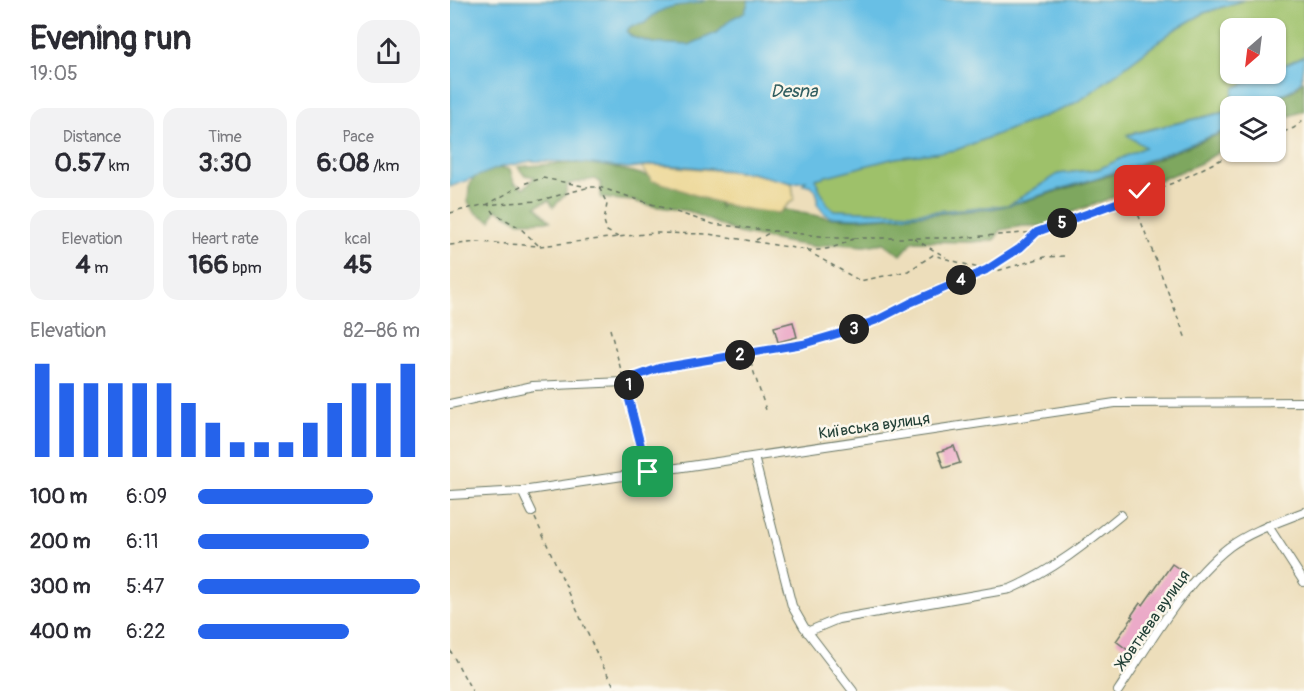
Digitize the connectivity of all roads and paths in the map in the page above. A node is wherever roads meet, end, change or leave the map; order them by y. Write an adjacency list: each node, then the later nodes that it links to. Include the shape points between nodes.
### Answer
1 (1304, 119): 2 (path)
2 (1286, 131)
3 (1220, 160): 7 (path)
4 (1132, 174): 7 (path)
5 (590, 187): 6 (path); 9 (path, via 537,201); 9 (path, via 543,178)
6 (599, 187): 11 (path, via 713,224); 13 (path, via 607,204 607,231)
7 (1141, 194): 8 (path)
8 (1132, 198): 12 (path); 24 (path)
9 (488, 204): 10 (path); 18 (path, via 494,213 520,228)
10 (450, 213)
11 (774, 231): 14 (path); 16 (path)
12 (1037, 232): 15 (path); 22 (path)
13 (619, 237): 16 (path, via 654,232); 18 (path)
14 (854, 238): 15 (path); 19 (path, via 835,249)
15 (913, 238): 21 (path)
16 (754, 241): 19 (path)
17 (450, 245): 18 (path, via 478,242)
18 (539, 246)
19 (806, 250): 21 (path, via 860,281 908,271 933,255)
20 (1065, 256): 22 (path)
21 (951, 259): 22 (path)
22 (986, 270): 25 (path, via 844,332)
23 (610, 329): 26 (path)
24 (1186, 339)
25 (748, 353): 26 (path, via 659,368); 29 (path)
26 (627, 382): 28 (street, via 533,386); 30 (path)
27 (1304, 402): 31 (street, Київська вулиця, via 1115,403)
28 (450, 404)
29 (766, 410)
30 (642, 450): 32 (path); 33 (path)
31 (754, 457): 32 (street, Київська вулиця); 41 (street, via 792,606)
32 (666, 470): 33 (street, Київська вулиця)
33 (622, 476): 34 (street, Київська вулиця)
34 (522, 491): 35 (street, Київська вулиця); 36 (street)
35 (450, 495)
36 (532, 512): 44 (path)
37 (1304, 512): 39 (street, Жовтнева вулиця)
38 (1121, 515): 41 (street, via 1076,552 1035,579 1010,589 838,619)
39 (1268, 526): 40 (street); 46 (street, Жовтнева вулиця, via 1230,546 1195,578)
40 (1304, 582)
41 (807, 632): 45 (street)
42 (450, 650): 43 (path)
43 (472, 691)
44 (617, 691)
45 (853, 691)
46 (1118, 691)

